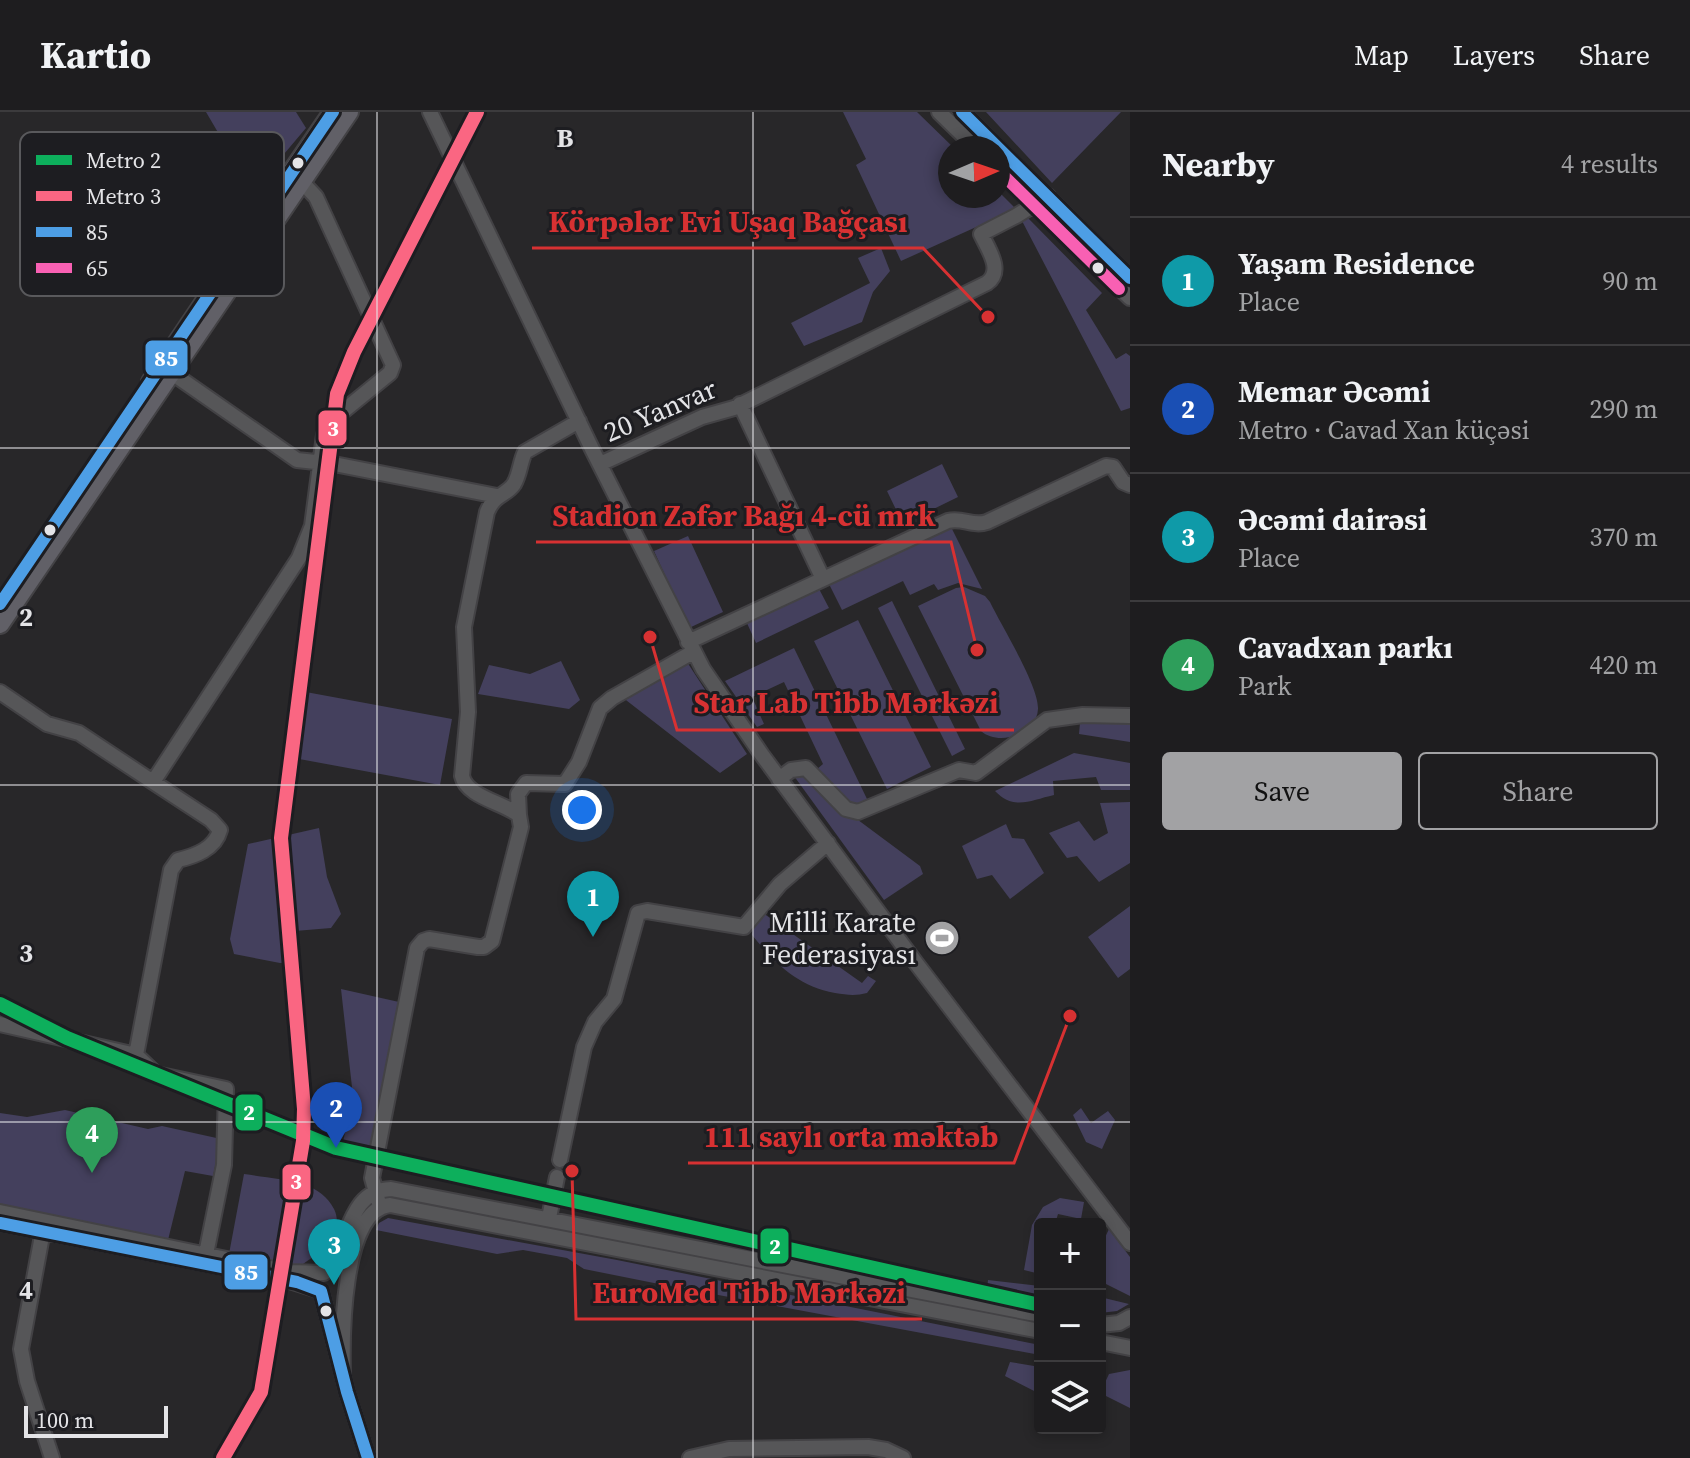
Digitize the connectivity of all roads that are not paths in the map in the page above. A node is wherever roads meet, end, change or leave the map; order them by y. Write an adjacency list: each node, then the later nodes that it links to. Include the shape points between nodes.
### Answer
1 (333, 112): 9 (main road)
2 (349, 112): 7 (main road)
3 (430, 112): 19 (street)
4 (939, 112): 6 (street)
5 (962, 112): 10 (street)
6 (964, 136)
7 (301, 181): 11 (main road); 20 (street, via 316,197 393,365 336,417 324,435)
8 (1010, 182): 12 (street)
9 (284, 188)
10 (1048, 196): 12 (street); 13 (street)
11 (284, 205)
12 (1034, 205): 16 (street); 18 (street, 20 Yanvar, via 981,234 994,263 992,279)
13 (1130, 278)
14 (215, 296): 17 (main road)
15 (219, 296): 17 (main road)
16 (1130, 298)
17 (167, 370): 20 (street, via 286,454); 25 (main road); 26 (main road)
18 (740, 404): 21 (street, 20 Yanvar); 24 (street, 20 Yanvar)
19 (579, 421): 21 (street); 23 (street, via 525,452 515,482)
20 (318, 463): 23 (street); 31 (street, via 305,548)
21 (600, 464): 27 (street)
22 (1130, 485): 24 (street, via 1113,467 1102,467 982,524 948,521)
23 (497, 496): 32 (street, via 487,512 464,627 468,712 462,776 472,791)
24 (823, 579): 27 (street)
25 (0, 604)
26 (0, 624)
27 (691, 647): 30 (street); 32 (street, via 600,708 565,784 526,783 518,794)
28 (0, 692): 31 (street, via 47,724 79,733)
29 (1130, 716): 30 (street, via 1047,720 976,773 959,770 862,811 846,809 806,768)
30 (779, 779): 33 (street)
31 (153, 782): 35 (street, via 220,830 212,844 178,860 171,870)
32 (519, 815): 38 (street, via 521,827 492,941 478,947 429,939 417,948 372,1178)
33 (828, 843): 36 (street, via 780,884 744,927 638,913 614,999 584,1047); 44 (street)
34 (0, 1024): 35 (street)
35 (142, 1059): 45 (street, via 156,1074 226,1089 224,1165)
36 (560, 1160)
37 (557, 1177): 41 (street)
38 (375, 1191): 39 (street); 41 (street, via 397,1190); 46 (street, via 356,1209)
39 (380, 1207): 47 (street, via 361,1229); 52 (street, via 515,1228)
40 (0, 1212): 43 (street)
41 (549, 1218): 49 (street)
42 (0, 1223): 43 (street)
43 (44, 1227): 45 (street); 48 (street); 56 (street, via 21,1349)
44 (1130, 1243)
45 (206, 1254): 46 (street, via 289,1272)
46 (324, 1273): 47 (street, via 341,1272); 48 (street)
47 (347, 1288): 48 (street, via 333,1298); 55 (street)
48 (321, 1291): 55 (street)
49 (1034, 1314)
50 (1130, 1317): 51 (street)
51 (1106, 1324)
52 (1034, 1330)
53 (1106, 1343): 54 (street)
54 (1130, 1348)
55 (343, 1377): 57 (street)
56 (52, 1458)
57 (368, 1458)
58 (690, 1458): 59 (street, via 729,1449 868,1447)
59 (903, 1458)

